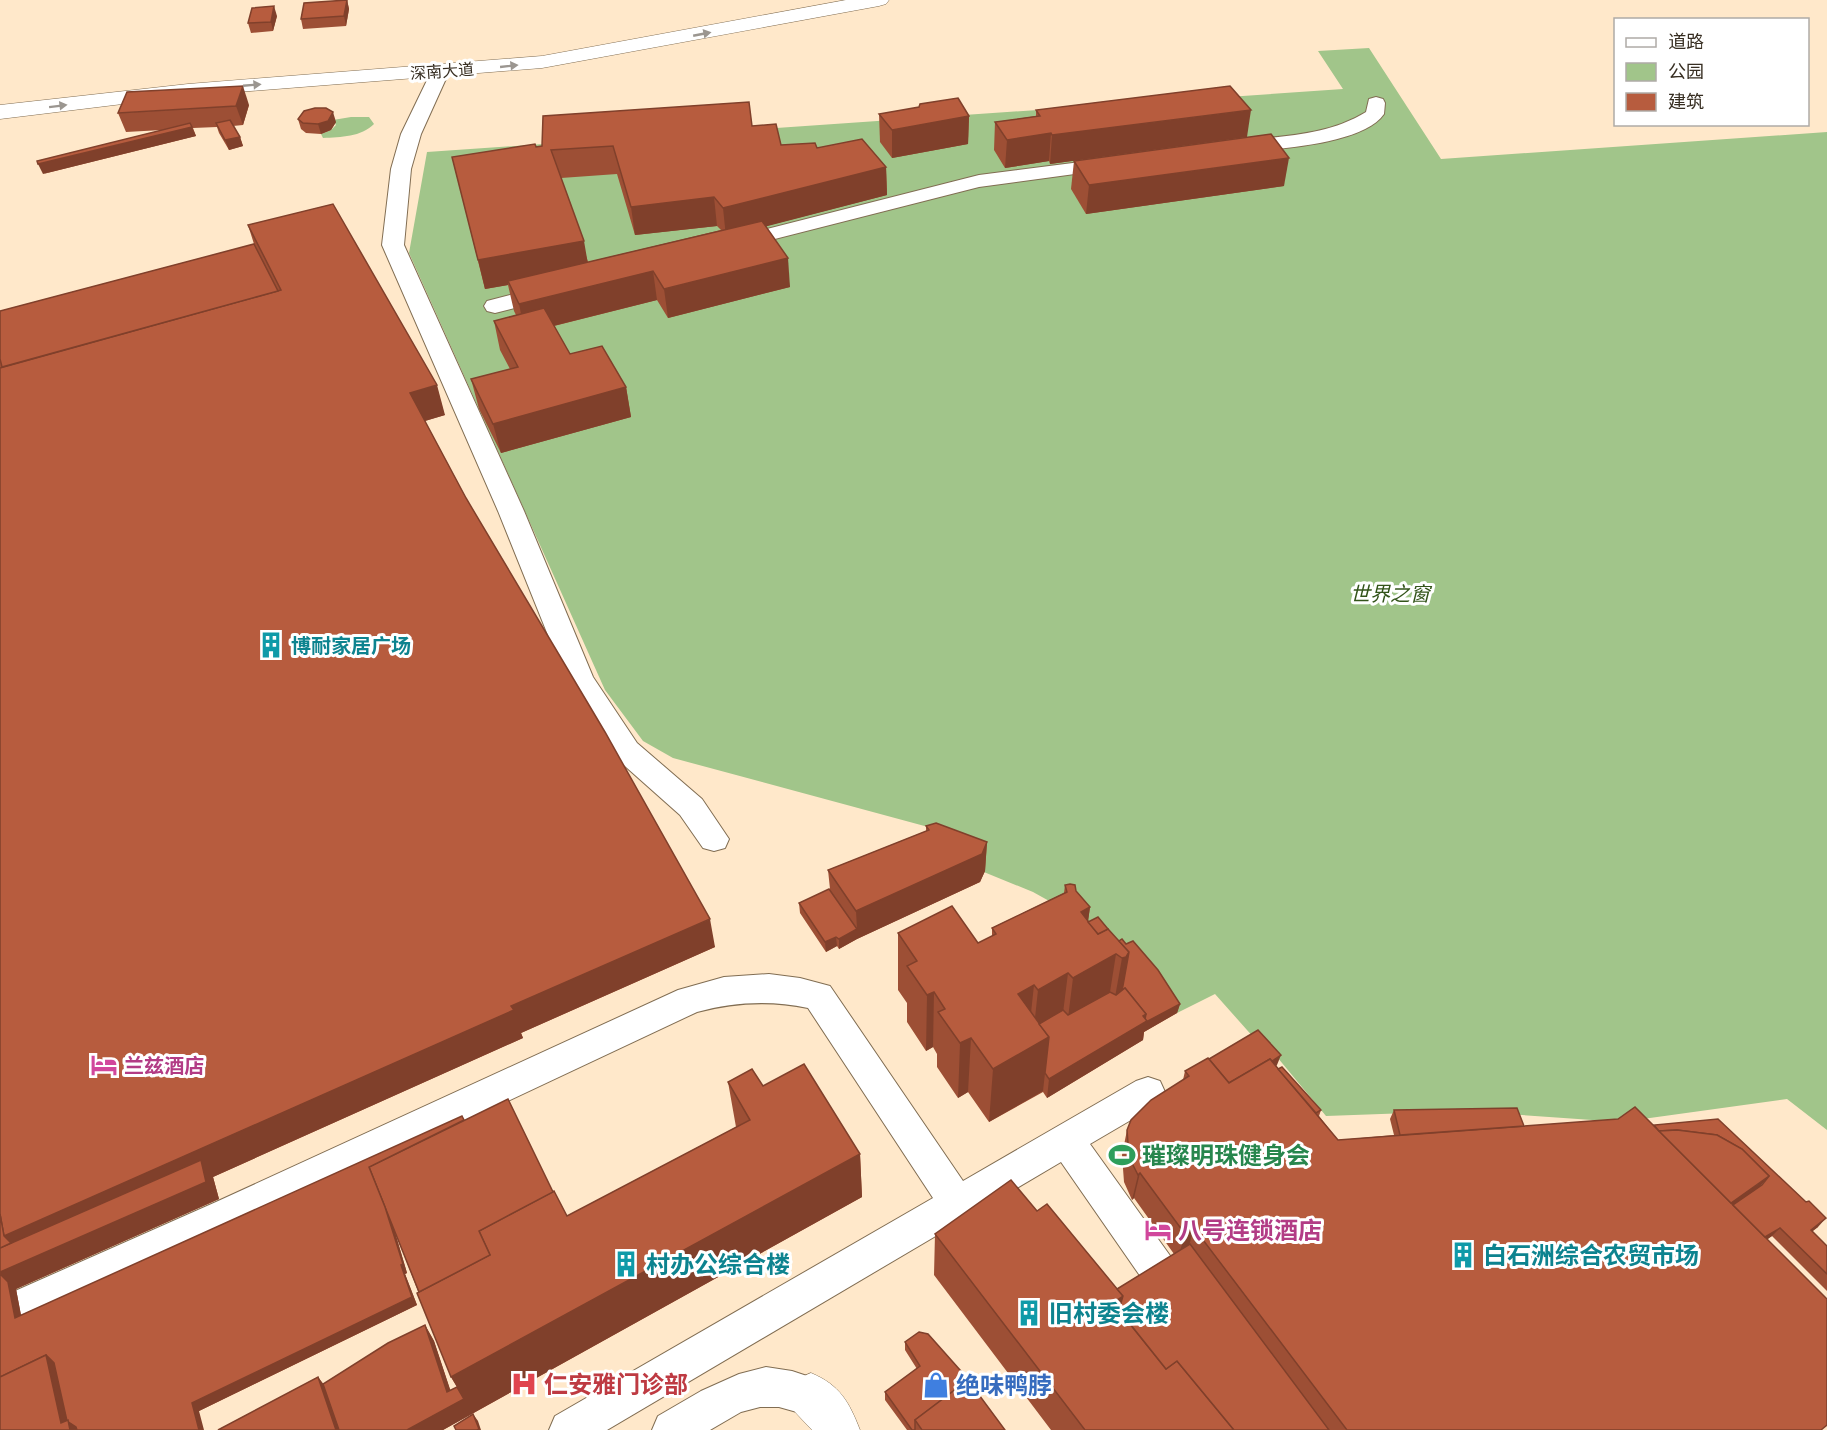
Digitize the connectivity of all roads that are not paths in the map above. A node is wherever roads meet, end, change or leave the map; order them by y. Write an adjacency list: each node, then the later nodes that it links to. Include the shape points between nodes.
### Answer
1 (879, 0): 2 (main road, 深南大道, one-way to 1, via 567,59)
2 (440, 72): 4 (main road, 深南大道, one-way to 2, via 188,90); 10 (lane, via 411,134 401,169 393,245 511,511 580,680 627,752 691,807)
3 (1376, 103): 5 (lane, via 1375,114 1343,130)
4 (0, 112)
5 (1216, 150)
6 (1133, 161): 7 (lane, via 979,181)
7 (716, 249)
8 (565, 288): 9 (lane)
9 (495, 306)
10 (714, 839)
11 (1148, 1092): 12 (lane)
12 (1066, 1140): 13 (lane); 14 (lane)
13 (957, 1203): 15 (lane, via 818,996 750,987 690,1000); 17 (lane)
14 (1158, 1270)
15 (19, 1308)
16 (824, 1413): 18 (lane, via 789,1389 760,1387 718,1403)
17 (569, 1430)
18 (672, 1430)

